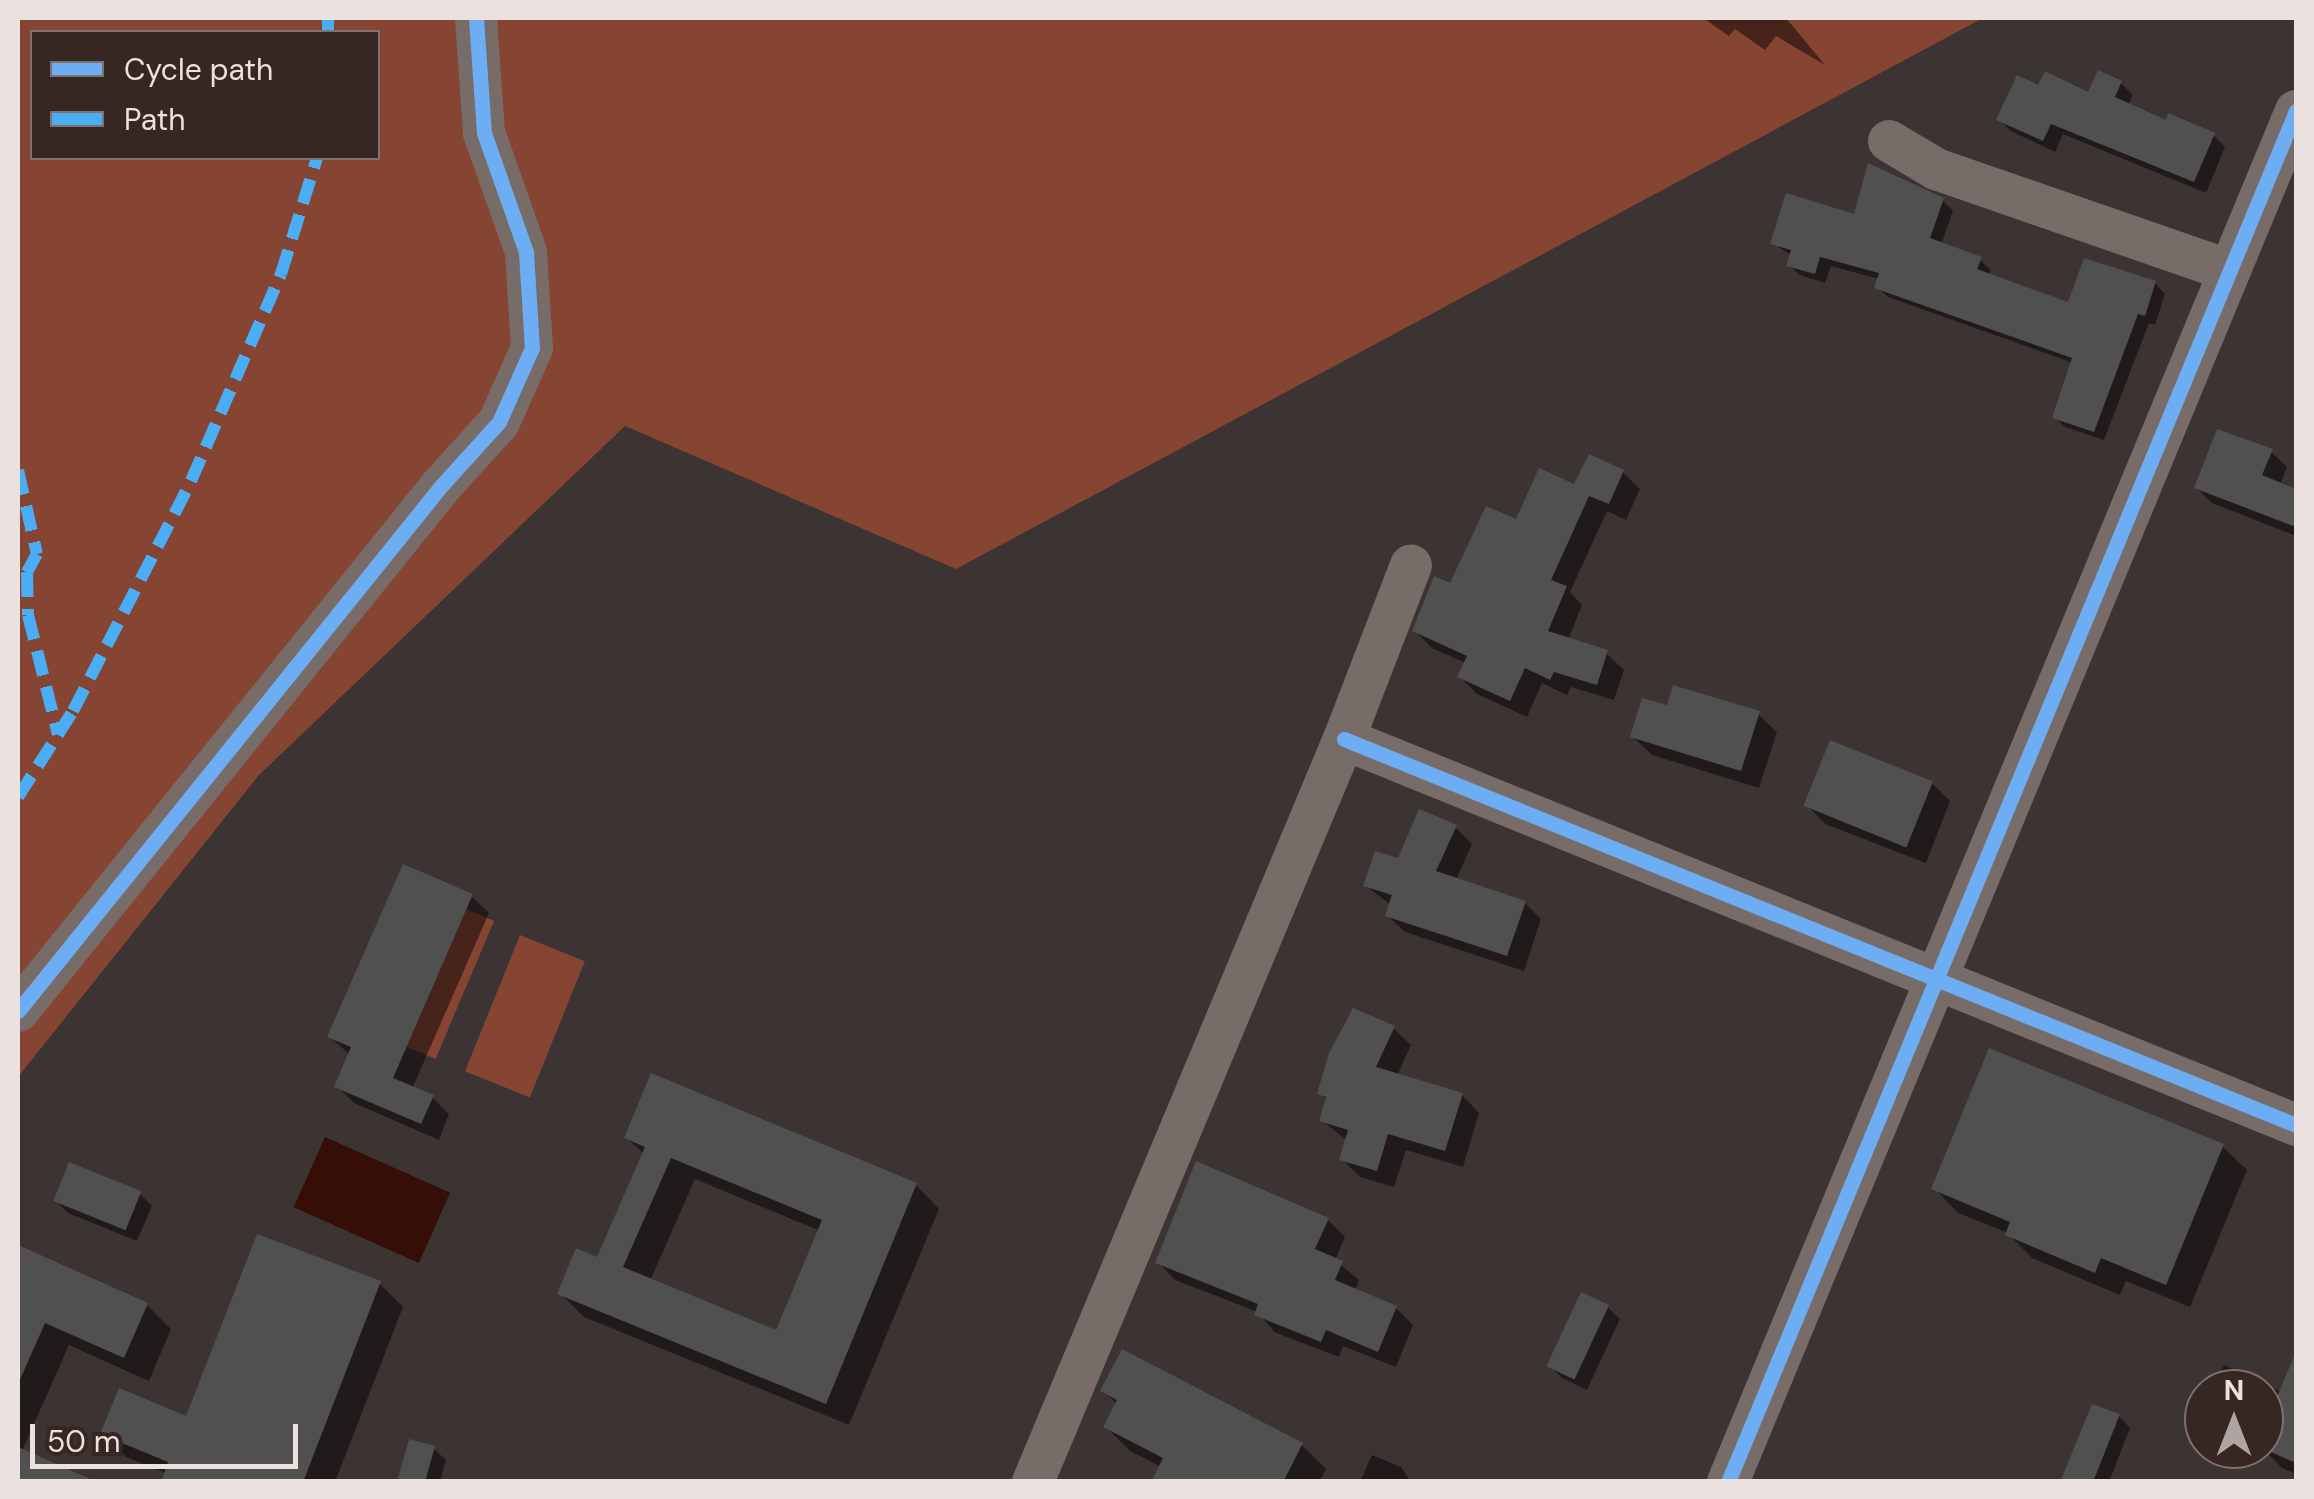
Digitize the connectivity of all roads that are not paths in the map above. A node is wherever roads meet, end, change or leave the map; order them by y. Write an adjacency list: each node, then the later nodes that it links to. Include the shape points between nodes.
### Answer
1 (476, 18): 8 (street, via 484,132 526,252 532,348 499,422)
2 (2296, 111): 4 (street)
3 (1889, 141): 4 (street, via 1936,169)
4 (2228, 270): 7 (street)
5 (1411, 565): 6 (street)
6 (1344, 739): 7 (street); 10 (street)
7 (1933, 981): 9 (street); 11 (street)
8 (18, 1011)
9 (2296, 1125)
10 (1033, 1482)
11 (1728, 1482)

